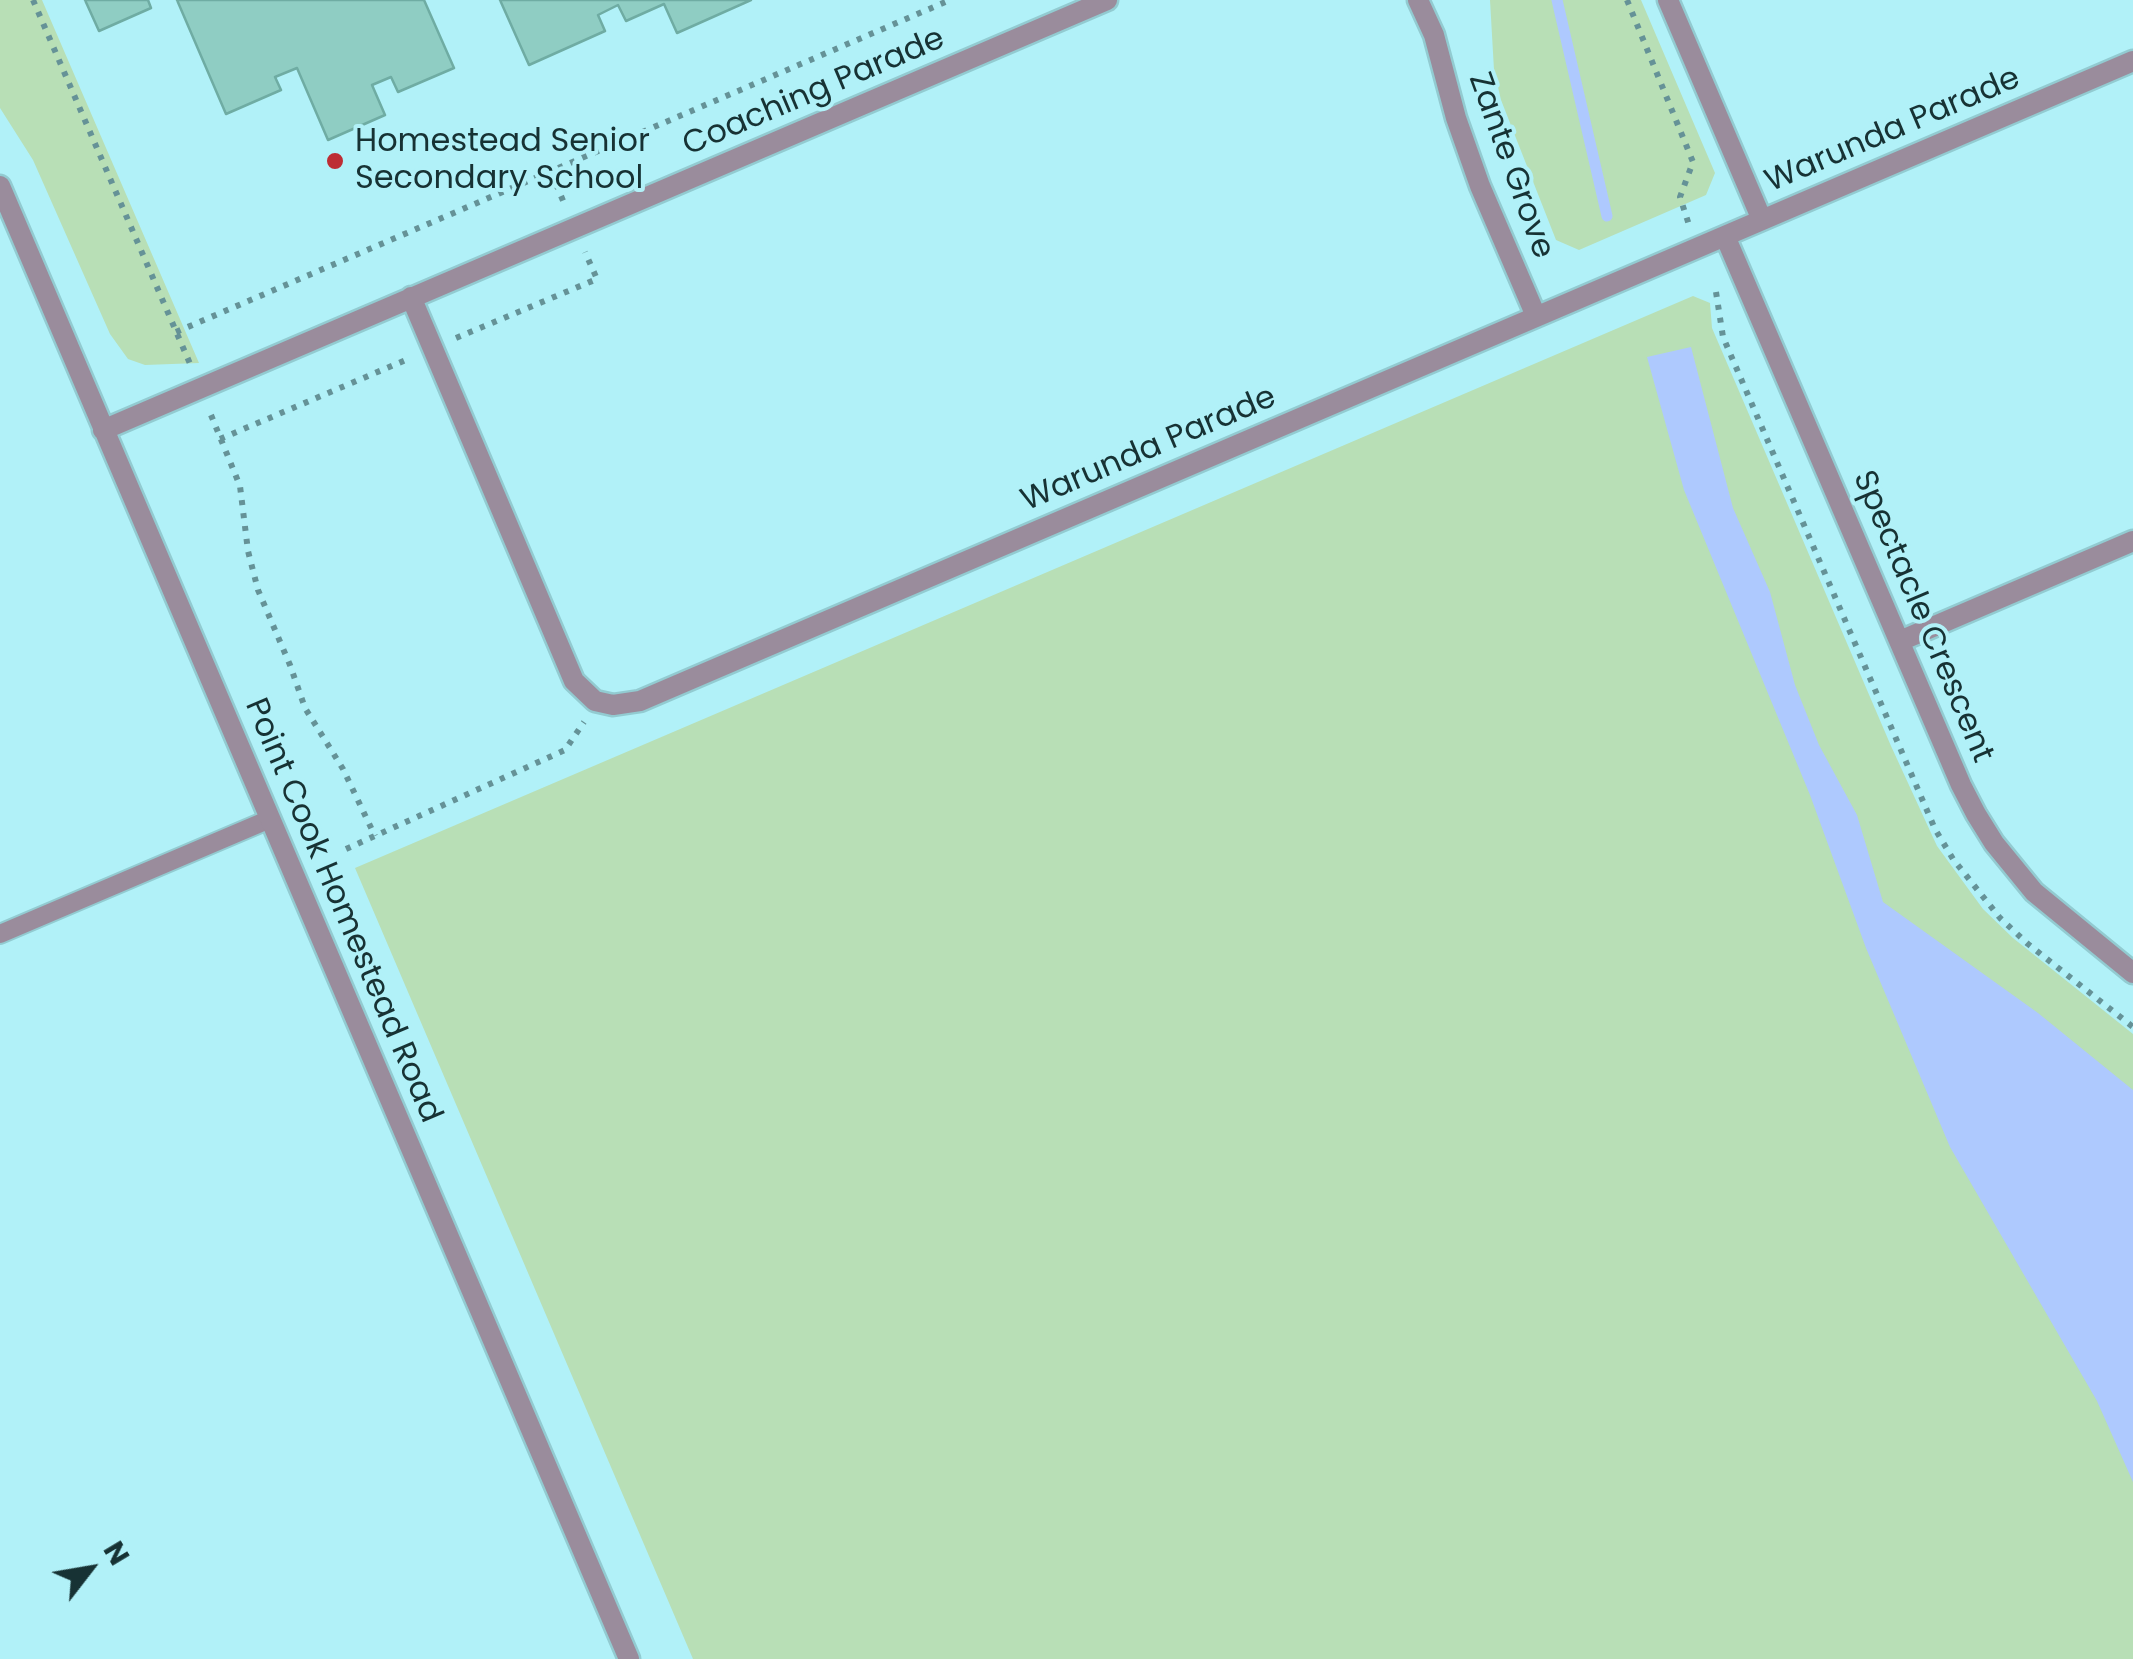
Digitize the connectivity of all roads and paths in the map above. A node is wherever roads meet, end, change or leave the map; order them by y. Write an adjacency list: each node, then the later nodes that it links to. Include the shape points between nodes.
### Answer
1 (950, 0): 13 (path)
2 (1107, 0): 11 (street, Coaching Parade)
3 (1418, 0): 6 (street, Zante Grove)
4 (1438, 0): 6 (street, Zante Grove)
5 (1668, 0): 9 (street)
6 (1434, 34): 12 (street, Zante Grove, via 1465,146)
7 (2133, 61): 9 (street, Warunda Parade)
8 (0, 186): 14 (street, Point Cook Homestead Road)
9 (1762, 220): 10 (street, Warunda Parade)
10 (1725, 236): 12 (street, Warunda Parade); 16 (street, Spectacle Crescent)
11 (411, 297): 14 (street, Coaching Parade); 17 (street, via 574,681)
12 (1536, 316): 17 (street, Warunda Parade, via 640,701)
13 (176, 332)
14 (103, 430): 18 (street, Point Cook Homestead Road)
15 (2133, 541): 16 (street)
16 (1900, 641): 21 (street, Spectacle Crescent, via 1961,785 1994,843 2034,892)
17 (595, 701): 19 (path, via 565,750)
18 (270, 819): 20 (lane); 22 (street, Point Cook Homestead Road)
19 (346, 848)
20 (0, 934)
21 (2133, 973)
22 (630, 1659)

